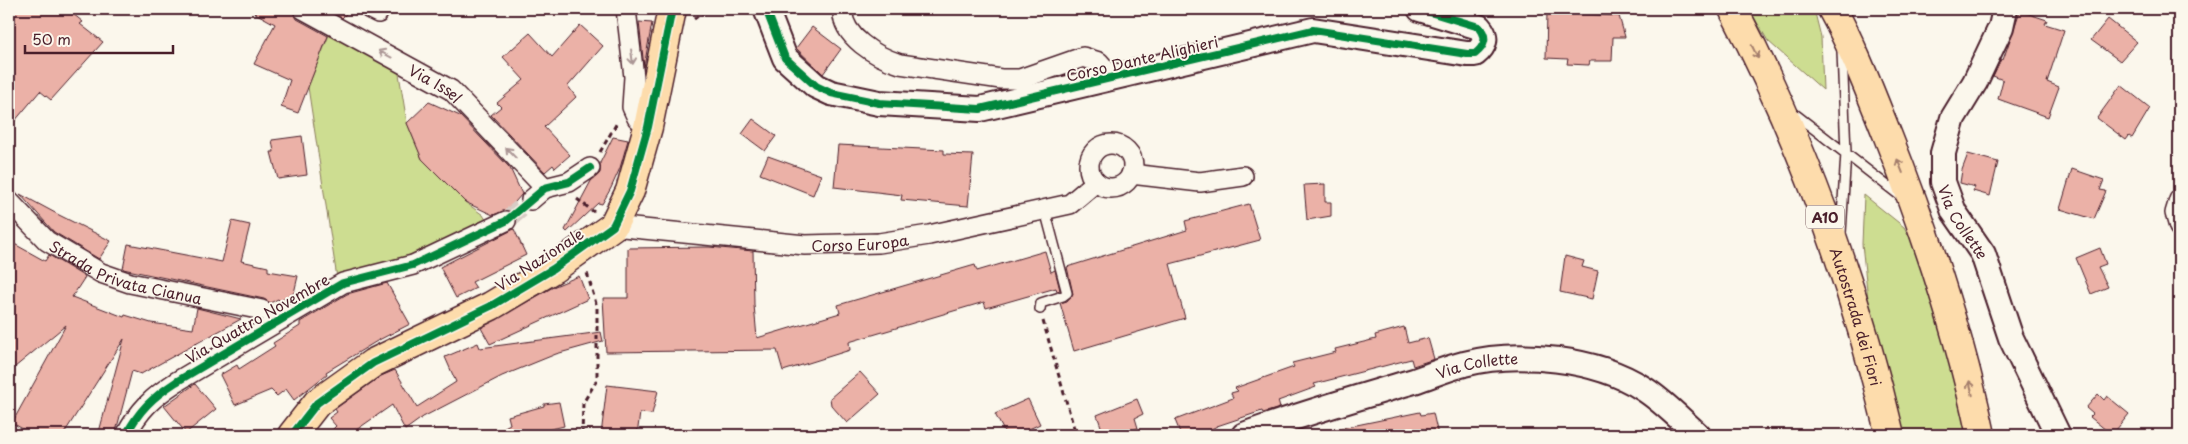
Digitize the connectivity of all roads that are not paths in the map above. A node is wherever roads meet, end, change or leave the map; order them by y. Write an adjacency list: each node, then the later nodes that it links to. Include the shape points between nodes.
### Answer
1 (303, 9): 14 (street, Via Issel, one-way to 1, via 569,182 544,191 451,90)
2 (626, 9): 12 (street, one-way to 12, via 634,77 632,107 637,118)
3 (672, 9): 12 (main road, Via Nazionale)
4 (766, 9): 10 (street, Corso Dante Alighieri, via 785,58 816,86 831,93 879,103 980,109)
5 (843, 9): 10 (street, via 844,24 854,36 885,59 900,64 1001,79 1020,78 1083,57 1099,62)
6 (1420, 9): 10 (street, Corso Dante Alighieri, via 1480,27 1485,35 1484,45 1475,54 1467,54 1314,30)
7 (1733, 9): 11 (main road, Autostrada dei Fiori / A10, one-way to 11)
8 (2005, 9): 34 (street, Via Collette, via 2001,27 1954,118 1942,153 1943,182 1954,212 1983,254 2011,338)
9 (1837, 17): 13 (lane); 21 (main road, one-way to 9)
10 (1113, 78)
11 (1779, 102): 13 (lane); 25 (main road, Autostrada dei Fiori / A10)
12 (648, 127): 23 (main road, Via Nazionale, via 630,191)
13 (1846, 153): 21 (lane); 25 (lane)
14 (590, 168)
15 (1131, 174): 16 (street, via 1200,182); 17 (street, via 1116,188); 17 (street, via 1131,160 1123,148 1102,146 1090,163 1089,170)
16 (1243, 176)
17 (1096, 182): 20 (street, Corso Europa, via 1070,204)
18 (2179, 200): 24 (street, via 2175,214)
19 (9, 201): 27 (street, Strada Privata Cianua, via 47,241 101,273 130,283)
20 (1045, 210): 23 (street, Corso Europa, via 879,243 805,246); 26 (lane, via 1067,293 1040,303)
21 (1917, 210): 33 (main road, one-way to 21, via 1946,296)
22 (506, 221): 28 (street, Via Quattro Novembre, via 413,265 343,283 152,398)
23 (613, 226): 29 (main road, Via Nazionale, via 553,269 491,306 373,363 317,403)
24 (2179, 227)
25 (1839, 255): 32 (main road, Autostrada dei Fiori / A10, via 1873,364)
26 (1040, 309)
27 (262, 310)
28 (126, 435)
29 (292, 435)
30 (1244, 435): 31 (street, Via Collette, via 1464,364 1514,358 1564,361 1615,374 1644,389)
31 (1698, 435)
32 (1890, 435)
33 (1981, 435)
34 (2058, 435)

